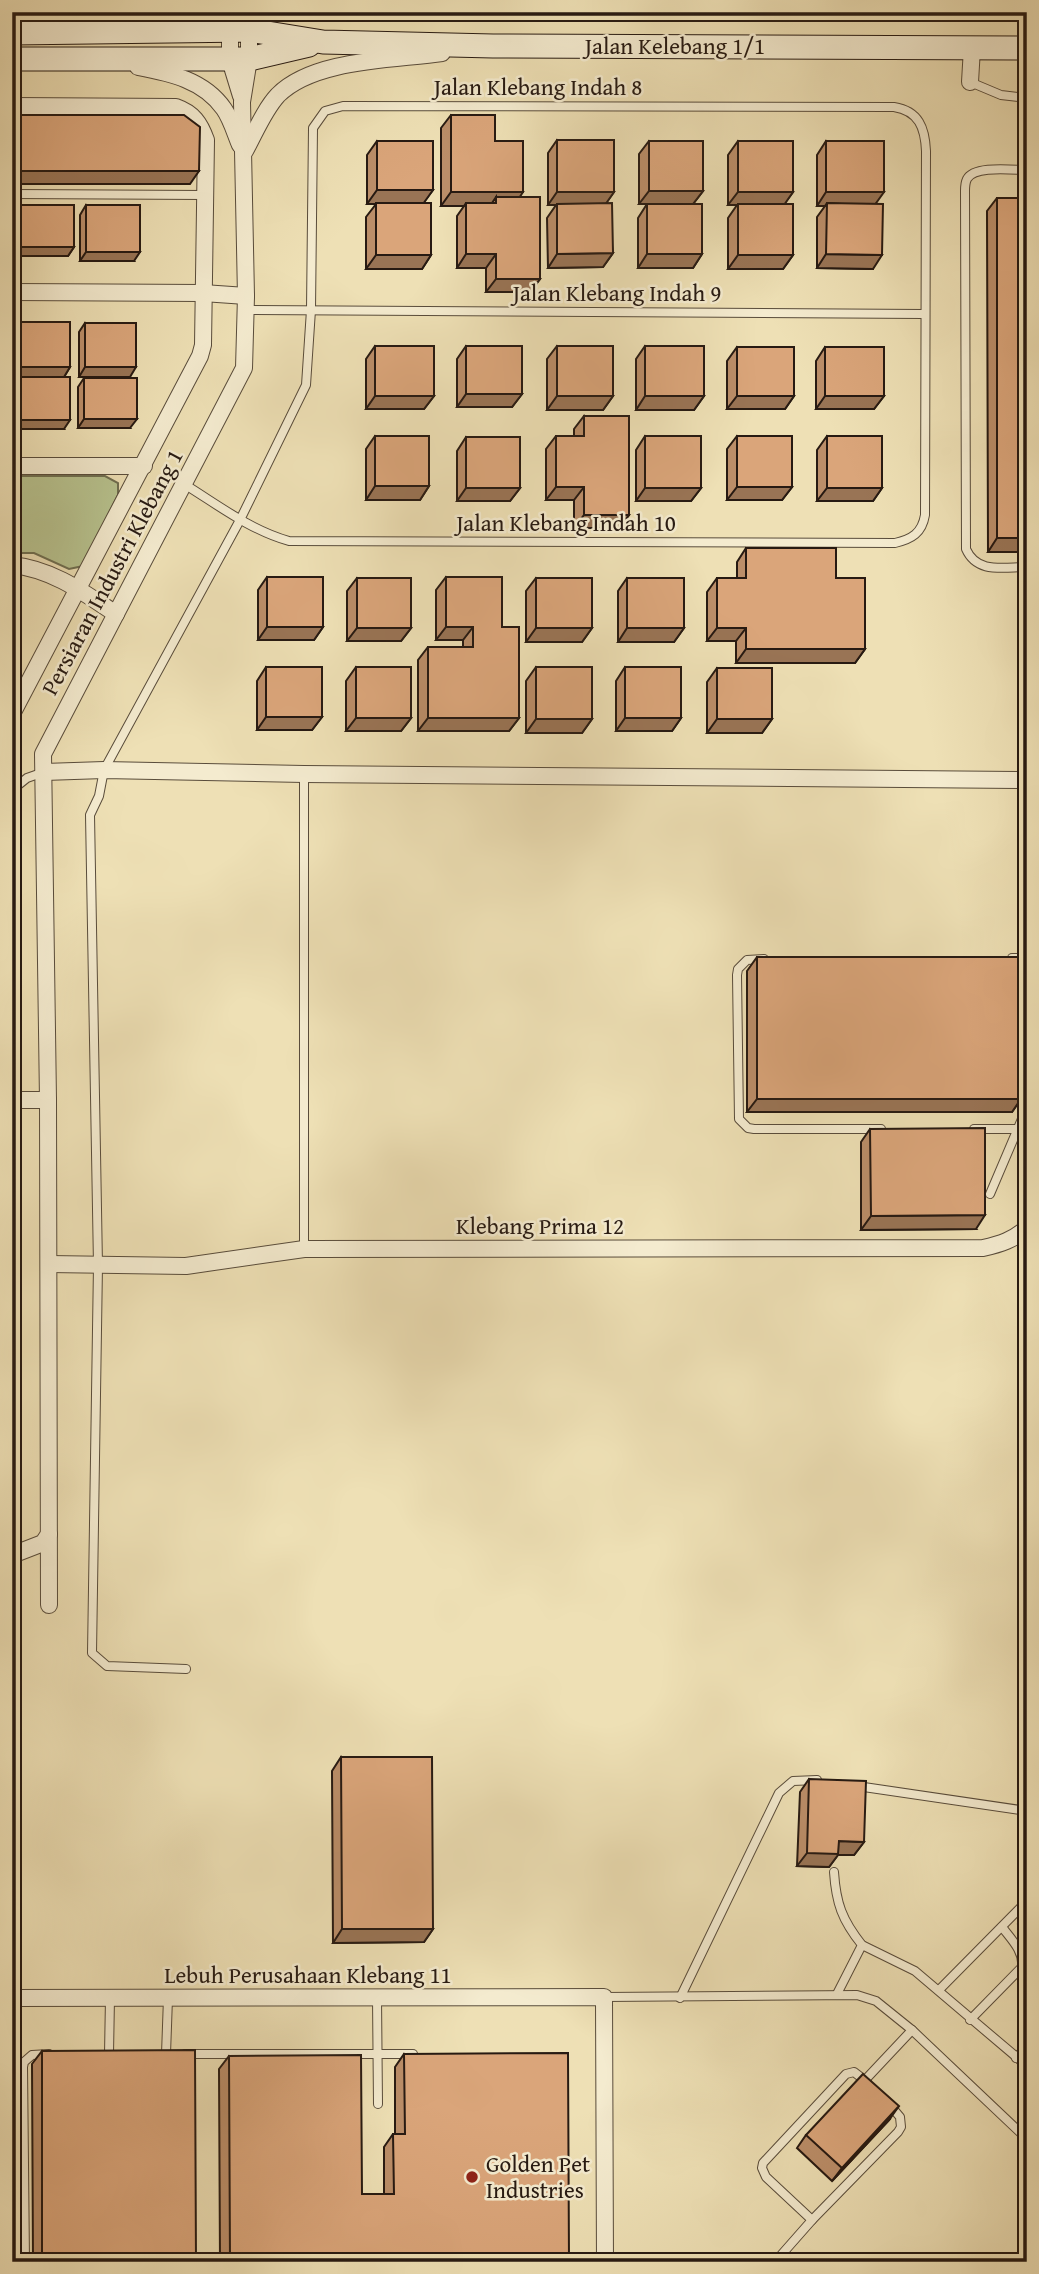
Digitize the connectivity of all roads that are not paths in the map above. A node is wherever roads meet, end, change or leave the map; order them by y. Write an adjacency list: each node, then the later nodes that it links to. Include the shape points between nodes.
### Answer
1 (239, 21): 2 (street, Jalan Kelebang 1/1); 3 (street, Jalan Kelebang 1/1); 8 (street, Persiaran Industri Klebang 1)
2 (12, 33)
3 (323, 42): 4 (street, Jalan Kelebang 1/1); 8 (street, Jalan Kelebang 1/1)
4 (493, 46): 5 (street, Jalan Kelebang 1/1); 12 (street, via 358,64 306,76 276,97)
5 (972, 48): 6 (street, Jalan Kelebang 1/1); 9 (street)
6 (1027, 48)
7 (21, 59): 8 (street, Jalan Kelebang 1/1); 12 (street, via 136,66 181,77 211,94 226,111)
8 (240, 60): 12 (street, Persiaran Industri Klebang 1)
9 (970, 82): 10 (lane, via 1001,95)
10 (1027, 98)
11 (12, 106): 15 (street, via 185,110 206,140)
12 (244, 153): 18 (street, Persiaran Industri Klebang 1)
13 (1027, 170): 27 (lane, via 982,170 967,179 965,356 966,549 979,566)
14 (12, 194): 15 (lane)
15 (205, 195): 17 (street)
16 (12, 292): 17 (street)
17 (203, 293): 18 (street); 22 (street, via 201,356)
18 (246, 303): 19 (lane, Jalan Klebang Indah 9); 23 (street, Persiaran Industri Klebang 1, via 244,368)
19 (310, 310): 20 (lane, Jalan Klebang Indah 9); 20 (lane, Jalan Klebang Indah 8, via 311,137 317,119 334,107 894,107 903,108 924,129); 25 (lane, Jalan Klebang Indah 8, via 306,385)
20 (924, 314): 24 (lane, Jalan Klebang Indah 8)
21 (12, 466): 22 (street)
22 (144, 466): 28 (street)
23 (184, 484): 25 (lane, Jalan Klebang Indah 10); 29 (street, Persiaran Industri Klebang 1)
24 (925, 491): 25 (lane, Jalan Klebang Indah 10, via 925,515 919,531 895,543 316,542 268,535)
25 (240, 520): 31 (lane, Jalan Klebang Indah 8)
26 (12, 565): 28 (street, via 33,567)
27 (1027, 567)
28 (79, 591): 29 (street); 30 (street)
29 (116, 614): 32 (street, Persiaran Industri Klebang 1, via 44,750)
30 (12, 714)
31 (104, 770): 32 (street); 33 (street); 49 (lane, Jalan Klebang Indah 8, via 90,815 89,848)
32 (44, 772): 35 (lane); 40 (street, Persiaran Industri Klebang 1)
33 (304, 774): 34 (street); 47 (lane)
34 (1025, 780): 36 (lane)
35 (12, 790)
36 (1027, 956): 37 (lane)
37 (1006, 958)
38 (780, 959): 42 (lane, via 747,960 738,969 739,1119 754,1129)
39 (12, 1100): 40 (street)
40 (48, 1100): 48 (street, Persiaran Industri Klebang 1)
41 (1027, 1107): 44 (lane)
42 (892, 1129)
43 (962, 1129): 44 (lane)
44 (1017, 1129): 45 (lane)
45 (989, 1194)
46 (1027, 1228): 47 (street, Klebang Prima 12, via 1002,1244 983,1248)
47 (304, 1250): 49 (street, Klebang Prima 12, via 186,1266)
48 (49, 1264): 49 (street, Klebang Prima 12); 50 (street, Persiaran Industri Klebang 1)
49 (98, 1265): 53 (lane, Jalan Klebang Indah 8, via 92,1653 107,1665)
50 (49, 1534): 51 (street, via 43,1543); 52 (street, Persiaran Industri Klebang 1)
51 (12, 1555)
52 (49, 1605)
53 (186, 1669)
54 (827, 1781): 68 (lane, via 793,1781 779,1793)
55 (854, 1785): 56 (lane)
56 (1027, 1811)
57 (834, 1872): 60 (lane, via 839,1908)
58 (1027, 1901): 59 (lane)
59 (1002, 1927): 61 (lane); 69 (lane, via 1020,1951 1022,1968)
60 (863, 1945): 61 (lane, via 915,1971); 62 (lane)
61 (939, 1990): 69 (lane)
62 (837, 1994): 68 (lane); 70 (lane, via 857,1994 876,2001)
63 (377, 1997): 64 (street, Lebuh Perusahaan Klebang 11); 67 (street, Lebuh Perusahaan Klebang 11); 78 (lane)
64 (604, 1997): 68 (lane); 90 (street)
65 (12, 1998): 66 (street, Lebuh Perusahaan Klebang 11)
66 (110, 1998): 67 (street, Lebuh Perusahaan Klebang 11); 74 (lane)
67 (168, 1998): 77 (lane)
68 (680, 1998)
69 (970, 2020): 80 (lane)
70 (912, 2030): 82 (lane); 86 (lane)
71 (1027, 2046): 80 (lane)
72 (61, 2054): 89 (lane, via 32,2054 23,2067)
73 (97, 2054): 74 (lane)
74 (109, 2054): 75 (lane)
75 (120, 2054)
76 (155, 2054): 77 (lane)
77 (166, 2054): 78 (lane)
78 (377, 2054): 79 (lane); 85 (lane)
79 (417, 2054)
80 (1016, 2057): 81 (lane)
81 (1027, 2066)
82 (864, 2080): 83 (lane); 87 (lane, via 853,2072 846,2074 763,2163 766,2177)
83 (873, 2088)
84 (881, 2096): 87 (lane, via 898,2113 901,2127)
85 (378, 2104)
86 (1027, 2138)
87 (812, 2220): 91 (lane)
88 (1027, 2255): 92 (lane)
89 (25, 2262)
90 (605, 2262)
91 (775, 2262)
92 (1020, 2262)

